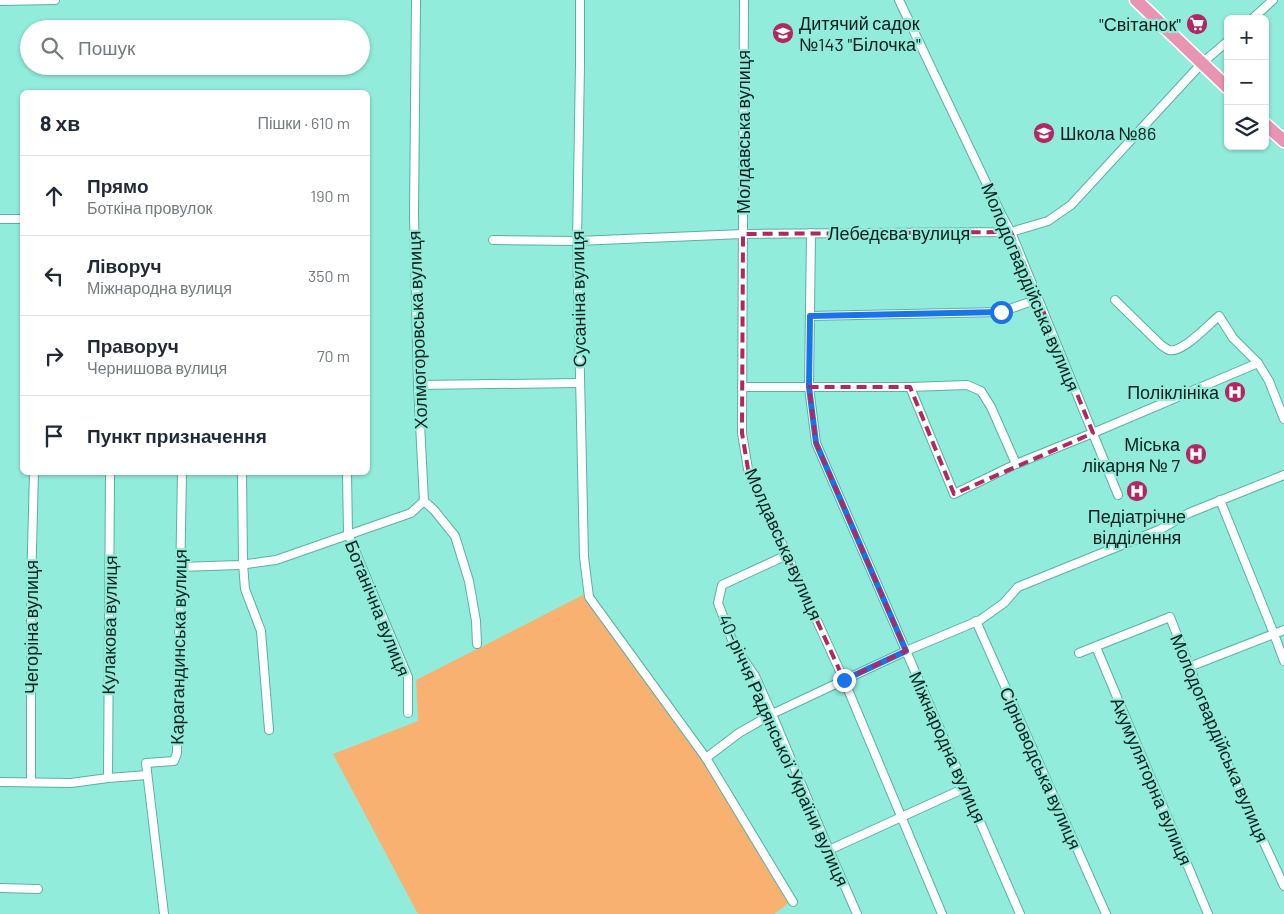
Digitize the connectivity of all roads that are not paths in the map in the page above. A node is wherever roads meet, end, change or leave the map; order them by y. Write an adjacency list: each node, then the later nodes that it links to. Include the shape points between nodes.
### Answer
1 (55, 0): 8 (street)
2 (416, 0): 27 (street, Холмогоровська вулиця, via 414,214)
3 (580, 0): 21 (street, Сусаніна вулиця)
4 (744, 0): 19 (street, Молдавська вулиця)
5 (899, 0): 17 (street, Молодогвардійська вулиця)
6 (1136, 0): 11 (main road)
7 (1274, 0): 9 (street)
8 (0, 1)
9 (1257, 15)
10 (1224, 44): 11 (street, Лебедєва вулиця)
11 (1202, 63): 12 (main road); 17 (street, Лебедєва вулиця, via 1071,205 1048,221)
12 (1224, 84)
13 (1269, 128): 14 (main road)
14 (1284, 142)
15 (0, 219): 16 (street)
16 (20, 219)
17 (1011, 232): 18 (street, Лебедєва вулиця); 22 (street, Молодогвардійська вулиця)
18 (811, 233): 19 (street, Лебедєва вулиця); 24 (street, Міжнародна вулиця)
19 (743, 234): 21 (street, Лебедєва вулиця); 30 (street, Молдавська вулиця)
20 (492, 240): 21 (street, Лебедєва вулиця)
21 (577, 241): 26 (street, Сусаніна вулиця)
22 (1038, 299): 24 (street, via 1001,312); 32 (street, Молодогвардійська вулиця)
23 (1115, 300): 25 (street, via 1168,350 1185,345 1219,316 1233,338)
24 (810, 316): 28 (street, Міжнародна вулиця)
25 (1258, 363): 31 (street, via 1269,381); 32 (street)
26 (580, 383): 27 (street); 60 (street, Сусаніна вулиця, via 584,557 589,597)
27 (418, 385): 42 (street, Холмогоровська вулиця)
28 (809, 387): 29 (street); 30 (street); 52 (street, Міжнародна вулиця, via 816,443)
29 (910, 387): 33 (street, via 967,385 981,391); 33 (street, via 954,494)
30 (742, 388): 44 (street, Молдавська вулиця, via 742,433 748,469)
31 (1284, 420)
32 (1093, 433): 33 (street); 40 (street, Молодогвардійська вулиця)
33 (1016, 464)
34 (34, 475): 64 (street, Чегоріна вулиця)
35 (110, 475): 62 (street, Кулакова вулиця)
36 (182, 475): 46 (street, Карагандинська вулиця)
37 (242, 475): 45 (street)
38 (347, 475): 43 (street, Ботанічна вулиця)
39 (1284, 475): 41 (street)
40 (1118, 495)
41 (1220, 500): 47 (street, via 1159,530 1018,587 1004,603); 49 (street)
42 (424, 502): 43 (street, via 410,513); 50 (street, via 456,536 469,581)
43 (348, 534): 45 (street, via 276,560); 57 (street, Ботанічна вулиця, via 408,677)
44 (787, 555): 56 (street, Молдавська вулиця); 58 (street, 40-річчя Радянської України вулиця, via 722,585 718,603 734,645 755,676)
45 (243, 564): 46 (street); 59 (street, via 245,588 261,631)
46 (180, 566): 61 (street, Карагандинська вулиця, via 177,753 174,761 146,763)
47 (976, 621): 52 (street); 76 (street, Сірноводська вулиця)
48 (1284, 630): 49 (street)
49 (1274, 634): 54 (street); 55 (street)
50 (477, 644)
51 (1096, 647): 53 (street); 55 (street, Молодогвардійська вулиця, via 1170,618); 77 (street, Акумуляторна вулиця)
52 (906, 651): 56 (street); 65 (street, Міжнародна вулиця)
53 (1079, 653)
54 (1284, 661)
55 (1189, 667): 68 (street, Молодогвардійська вулиця, via 1228,765)
56 (844, 680): 58 (street); 66 (street, Молдавська вулиця)
57 (408, 713)
58 (772, 714): 60 (street); 67 (street, 40-річчя Радянської України вулиця)
59 (269, 730)
60 (706, 758): 71 (street)
61 (147, 776): 62 (street); 72 (street)
62 (108, 778): 64 (street, via 71,783)
63 (0, 782): 64 (street)
64 (31, 782)
65 (965, 788): 66 (street); 75 (street, Міжнародна вулиця)
66 (901, 817): 67 (street); 74 (street, Молдавська вулиця)
67 (829, 850): 73 (street, 40-річчя Радянської України вулиця)
68 (1284, 886)
69 (0, 888): 70 (street)
70 (38, 889)
71 (793, 902)
72 (164, 914)
73 (857, 914)
74 (942, 914)
75 (1020, 914)
76 (1106, 914)
77 (1208, 914)

